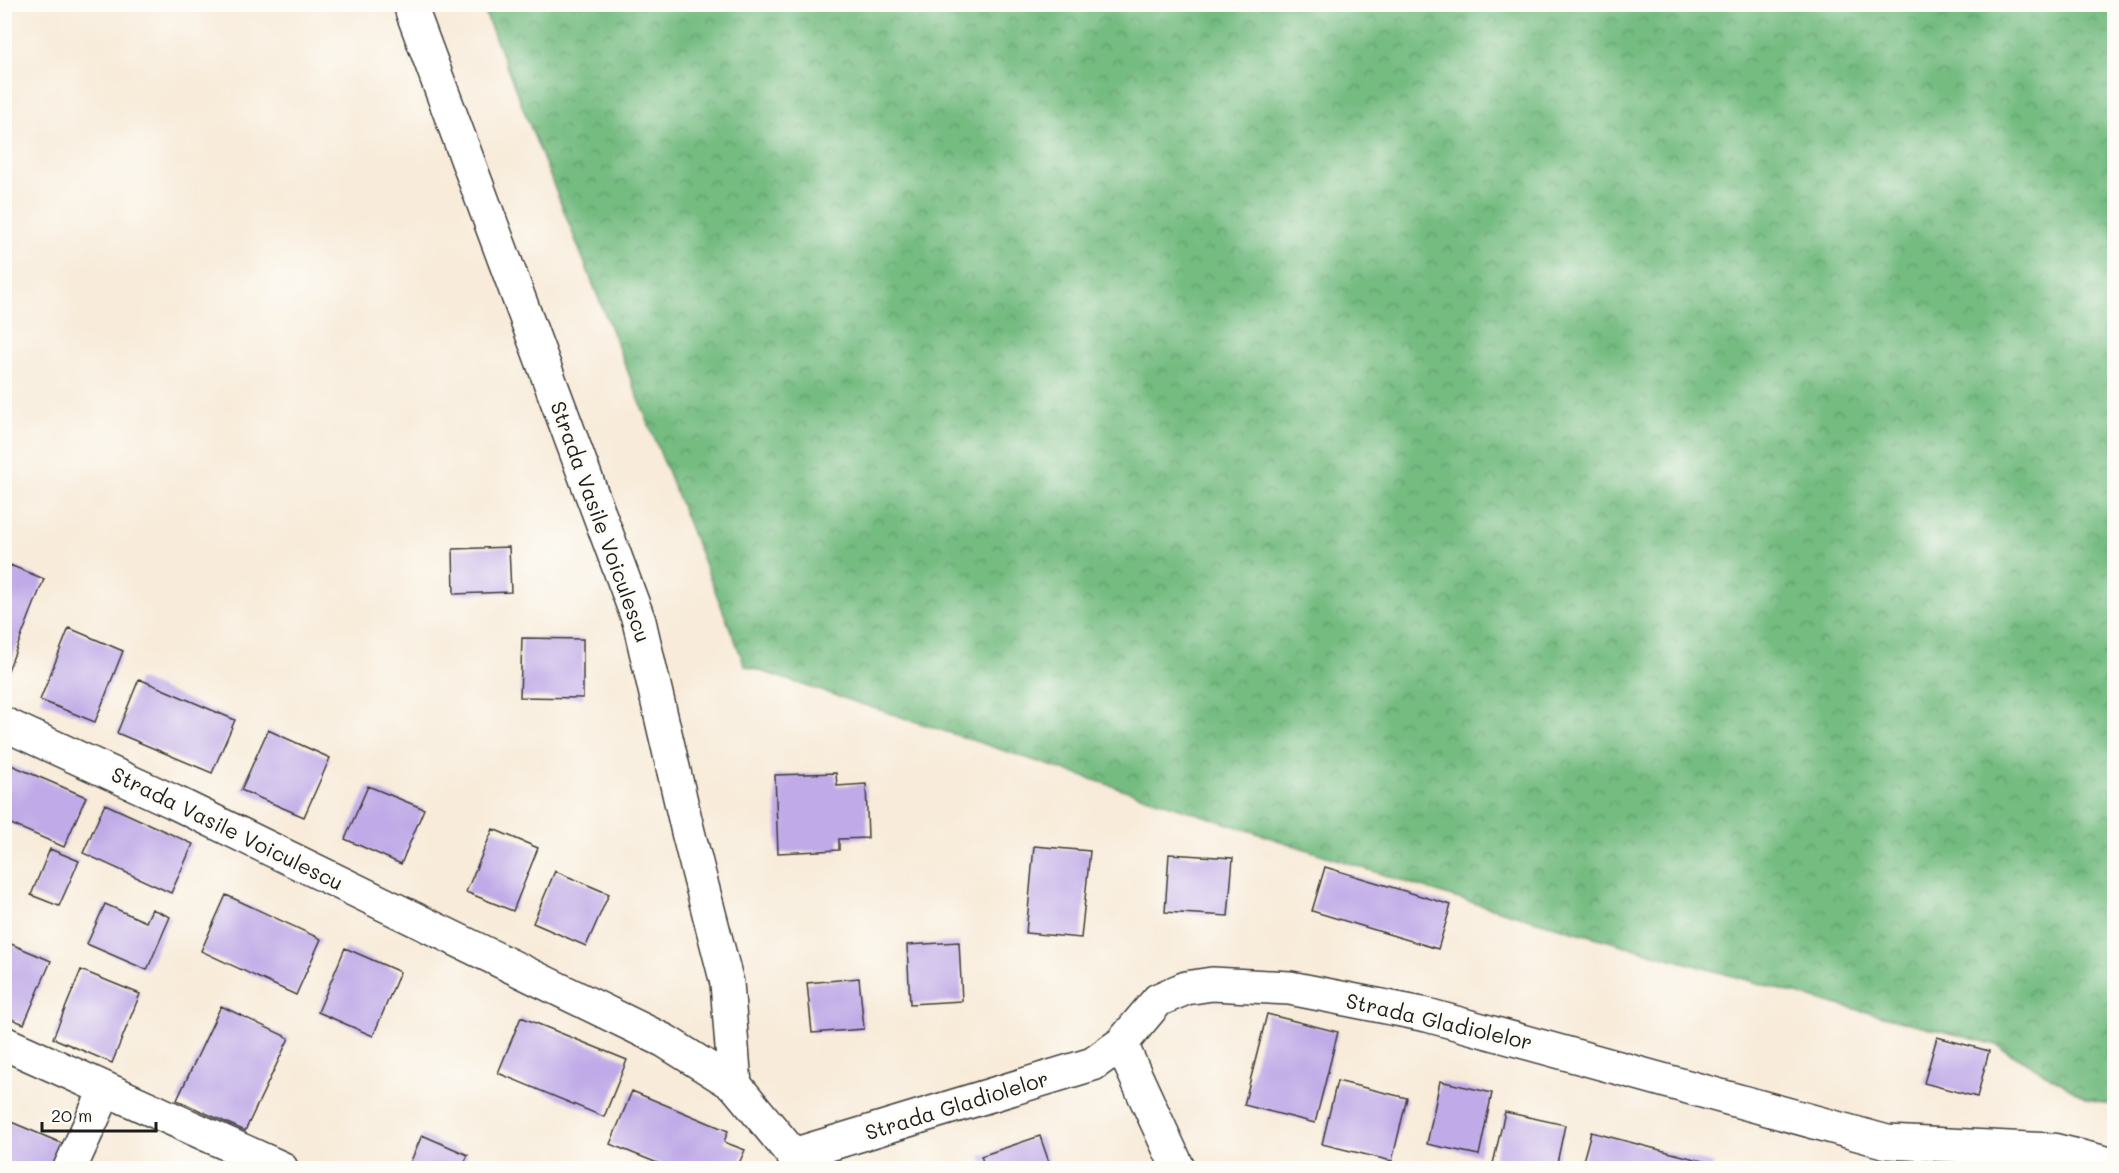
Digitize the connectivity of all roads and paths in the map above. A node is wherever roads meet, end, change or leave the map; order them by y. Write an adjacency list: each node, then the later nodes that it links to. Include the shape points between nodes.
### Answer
1 (412, 11): 5 (street, Strada Vasile Voiculescu, via 639,621 727,983)
2 (4, 724): 5 (street, Strada Vasile Voiculescu, via 665,1041)
3 (4, 1043): 6 (street)
4 (1121, 1044): 7 (street, Strada Gladiolelor, via 1094,1064); 8 (street, Strada Gladiolelor, via 1158,1000 1186,988 1212,984 1290,988 1427,1016 1887,1142 2053,1150); 11 (street)
5 (735, 1085): 7 (street, Strada Vasile Voiculescu)
6 (106, 1089): 9 (street); 10 (street)
7 (796, 1162)
8 (2115, 1165)
9 (70, 1168)
10 (281, 1168)
11 (1178, 1168)

